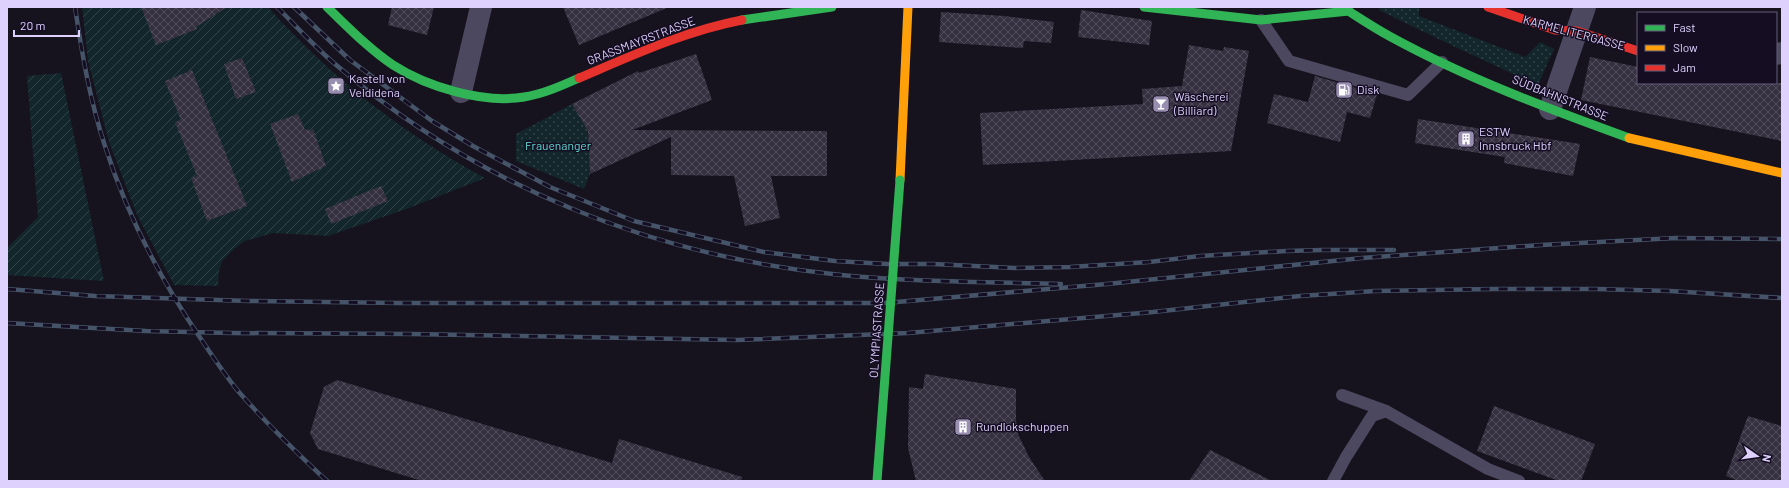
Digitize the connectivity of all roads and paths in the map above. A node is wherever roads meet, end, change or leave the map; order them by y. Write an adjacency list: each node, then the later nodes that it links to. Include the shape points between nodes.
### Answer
1 (327, 7): 16 (street, via 393,65 426,81)
2 (481, 7): 16 (street)
3 (832, 7): 16 (street, GRASSMAYRSTRASSE, via 764,17 700,31 562,86 523,97 493,98)
4 (899, 7): 13 (street)
5 (908, 7): 13 (street)
6 (1144, 7): 10 (street)
7 (1488, 7): 12 (street, KARMELITERGASSE, via 1555,30)
8 (1585, 7): 12 (street)
9 (1347, 8): 11 (street); 15 (street, SÜDBAHNSTRASSE, via 1392,37)
10 (1245, 12): 11 (street)
11 (1261, 20): 15 (lane, via 1289,61 1408,95)
12 (1577, 31): 14 (street, KARMELITERGASSE); 17 (street)
13 (905, 46): 21 (street, OLYMPIASTRASSE, bridge, via 900,180)
14 (1637, 51)
15 (1442, 62): 17 (street, SÜDBAHNSTRASSE)
16 (461, 92)
17 (1550, 109): 18 (street, SÜDBAHNSTRASSE, via 1635,140)
18 (1782, 173)
19 (1342, 395): 20 (lane)
20 (1386, 411): 22 (lane, via 1372,416); 23 (lane, via 1488,469)
21 (877, 481)
22 (1333, 481)
23 (1519, 481)

